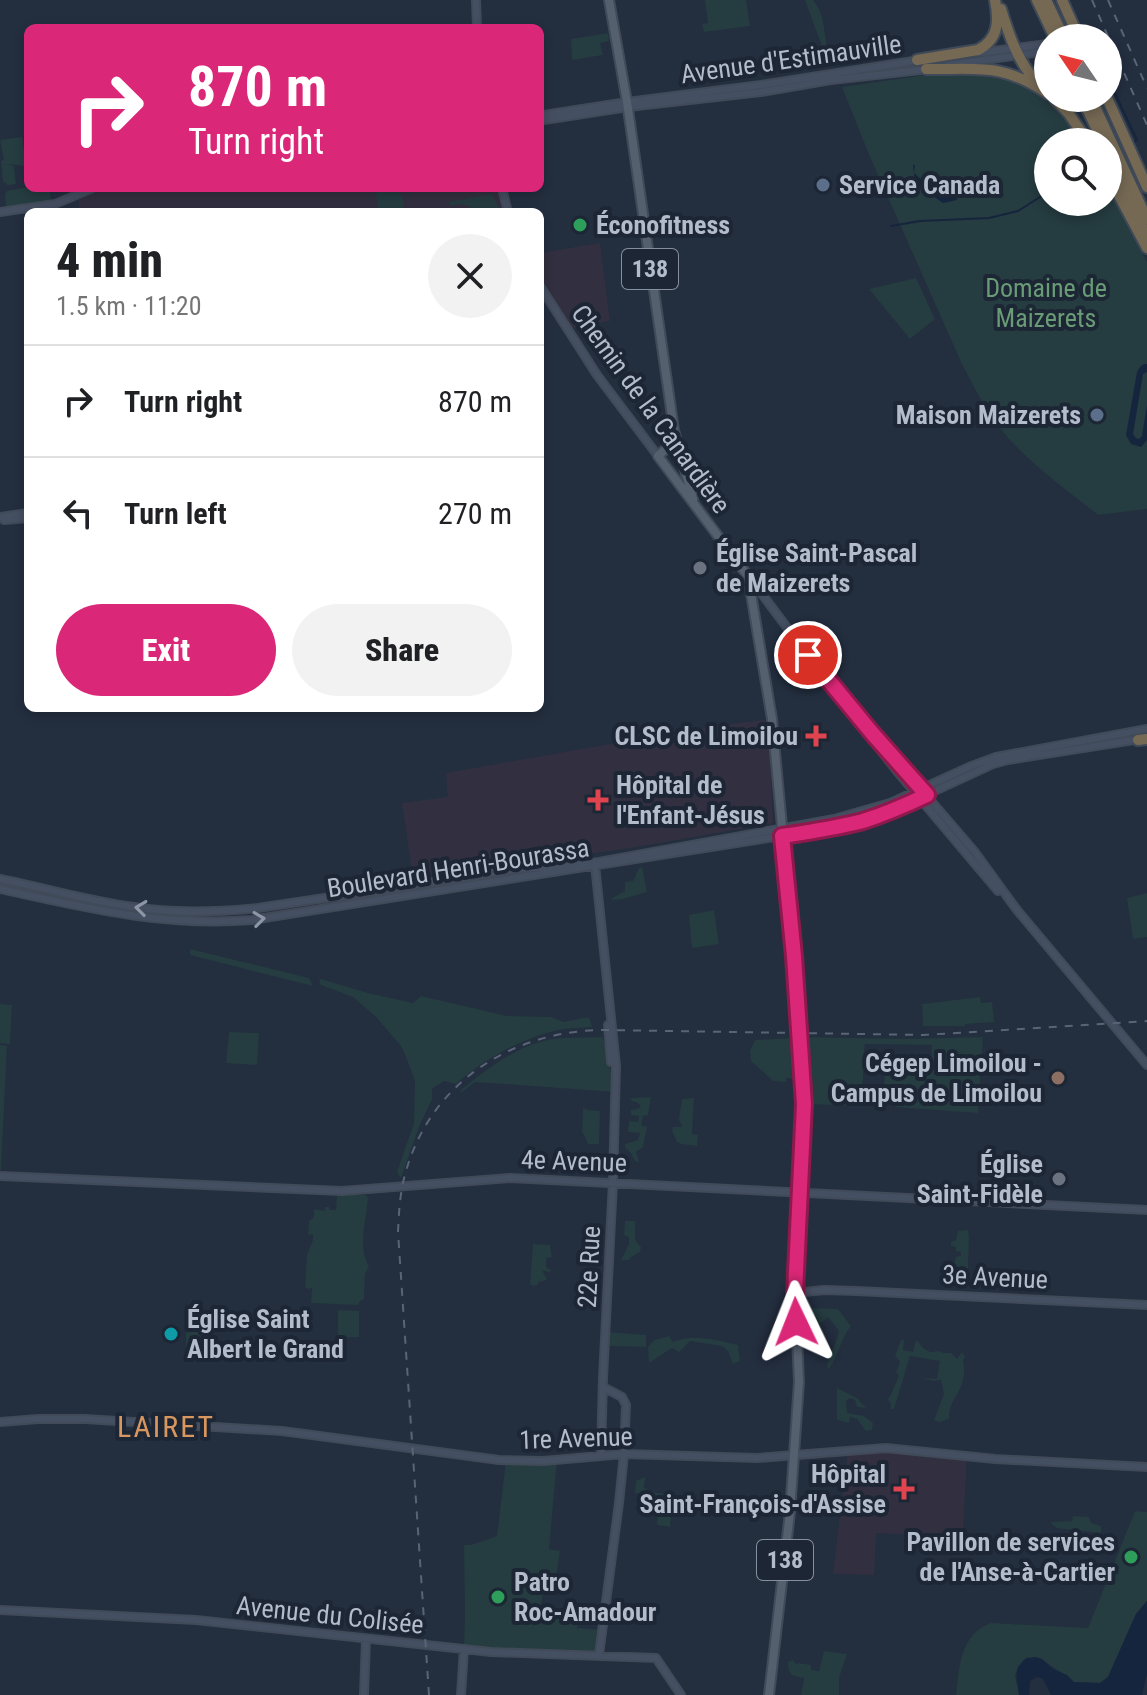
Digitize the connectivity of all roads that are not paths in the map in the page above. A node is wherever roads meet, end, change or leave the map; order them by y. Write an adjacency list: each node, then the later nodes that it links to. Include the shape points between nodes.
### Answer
1 (476, 0): 7 (street)
2 (609, 0): 18 (main road, 138)
3 (996, 0): 13 (highway); 14 (highway, via 996,32 986,46)
4 (1037, 0): 8 (highway)
5 (1046, 0): 9 (highway)
6 (1062, 0): 10 (highway)
7 (477, 24)
8 (1049, 24)
9 (1052, 24)
10 (1073, 24)
11 (1034, 46): 13 (street, Avenue d'Estimauville)
12 (1034, 51): 13 (street, Avenue d'Estimauville)
13 (1017, 52): 14 (street, Avenue d'Estimauville); 15 (street, Avenue d'Estimauville); 16 (highway)
14 (917, 60): 18 (street, Avenue d'Estimauville)
15 (926, 69): 17 (highway, via 1003,71); 18 (street, Avenue d'Estimauville)
16 (1034, 79)
17 (1034, 85)
18 (628, 104): 21 (street, Avenue d'Estimauville); 33 (main road, 138)
19 (1097, 112): 29 (highway)
20 (1113, 112): 23 (highway)
21 (544, 120)
22 (1122, 183): 30 (highway)
23 (1147, 187)
24 (85, 192): 26 (street)
25 (1122, 201): 31 (highway)
26 (55, 208)
27 (24, 210): 28 (street)
28 (0, 212)
29 (1147, 219)
30 (1147, 237)
31 (1147, 248)
32 (544, 292): 34 (street, Chemin de la Canardière)
33 (674, 430): 34 (main road, via 670,445); 35 (main road, 138)
34 (658, 456): 35 (main road, Chemin de la Canardière / 138)
35 (694, 504): 38 (main road, Chemin de la Canardière / 138)
36 (24, 516): 37 (street)
37 (0, 519)
38 (748, 576): 41 (street, Chemin de la Canardière); 42 (main road, 138, via 772,719)
39 (1147, 729): 41 (street, Boulevard Henri-Bourassa, via 996,757)
40 (1144, 739): 41 (street, Boulevard Henri-Bourassa, via 1008,760)
41 (921, 794): 42 (street, Boulevard Henri-Bourassa, via 860,822); 46 (street, Chemin de la Canardière)
42 (782, 832): 43 (street, Boulevard Henri-Bourassa); 49 (main road, 138, via 804,1104)
43 (595, 865): 44 (street, Boulevard Henri-Bourassa, one-way to 44, via 518,869 219,912 134,908); 45 (street, Boulevard Henri-Bourassa, one-way to 43, via 131,917 215,922); 48 (street, 22e Rue, via 616,1066)
44 (0, 879)
45 (0, 889)
46 (1146, 1063)
47 (0, 1176): 48 (street, 4e Avenue, via 342,1191 510,1178)
48 (613, 1182): 49 (street, 4e Avenue); 53 (street, 22e Rue)
49 (800, 1192): 50 (street, 4e Avenue); 51 (main road, 138)
50 (1147, 1210)
51 (795, 1293): 52 (street, 3e Avenue); 57 (main road, 138, via 799,1382)
52 (1147, 1305)
53 (603, 1387): 55 (street, via 626,1405); 56 (street, 22e Rue)
54 (2, 1422): 56 (street, 1re Avenue, via 85,1419 282,1431 499,1460)
55 (624, 1454): 56 (street, 1re Avenue); 57 (street, 1re Avenue); 62 (street)
56 (601, 1455)
57 (794, 1456): 58 (street, 1re Avenue, via 886,1448); 66 (main road, 138)
58 (1147, 1467)
59 (0, 1610): 60 (street, Avenue du Colisée, via 196,1620)
60 (366, 1639): 61 (street, Avenue du Colisée); 63 (street)
61 (464, 1649): 62 (street, Avenue du Colisée); 64 (street)
62 (599, 1655): 65 (street, Avenue du Colisée, via 656,1658)
63 (364, 1695)
64 (461, 1695)
65 (681, 1695)
66 (769, 1695)

